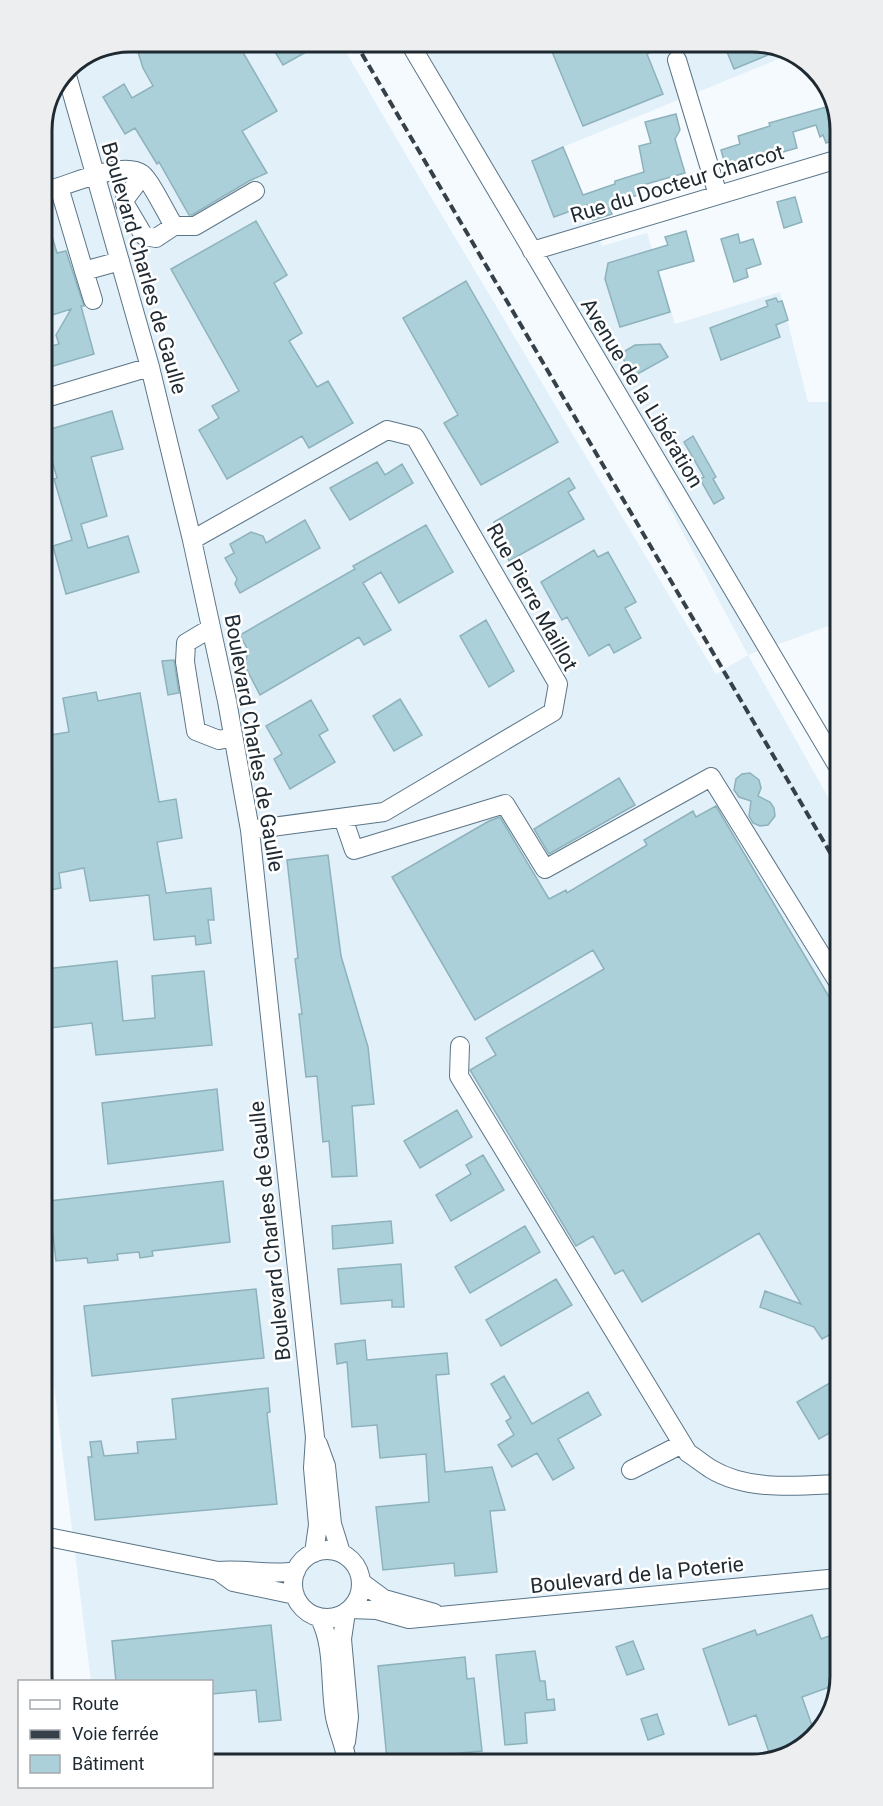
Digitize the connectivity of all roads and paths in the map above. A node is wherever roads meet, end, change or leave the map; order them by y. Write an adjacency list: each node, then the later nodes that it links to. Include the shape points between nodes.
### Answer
1 (415, 53): 12 (street, Avenue de la Libération)
2 (677, 60): 10 (street)
3 (69, 83): 6 (street, Boulevard Charles de Gaulle)
4 (830, 161): 10 (street, Rue du Docteur Charcot)
5 (143, 175): 6 (street, via 121,169); 11 (street); 11 (street, via 125,204 144,236 156,238)
6 (95, 176): 7 (street); 13 (street, Boulevard Charles de Gaulle)
7 (53, 188)
8 (255, 190): 11 (street, via 195,226)
9 (53, 194): 14 (street)
10 (718, 195): 12 (street, Rue du Docteur Charcot)
11 (174, 226)
12 (532, 251): 21 (street, Avenue de la Libération)
13 (120, 261): 14 (street); 16 (street, Boulevard Charles de Gaulle)
14 (84, 271): 15 (street)
15 (93, 300)
16 (150, 367): 17 (street); 18 (street, Boulevard Charles de Gaulle)
17 (53, 396)
18 (192, 540): 19 (street, Boulevard Charles de Gaulle); 22 (street, Rue Pierre Maillot, via 387,430 415,437 558,684 554,712 384,812)
19 (212, 628): 20 (street, Boulevard Charles de Gaulle); 20 (street, via 186,644 184,662 196,731 219,740)
20 (233, 737): 23 (street, Boulevard Charles de Gaulle)
21 (830, 753)
22 (343, 818): 23 (street, Rue Pierre Maillot); 24 (street, via 354,850 506,804 545,868 711,777)
23 (250, 830): 26 (street, Boulevard Charles de Gaulle)
24 (830, 969)
25 (460, 1046): 27 (street, via 459,1076)
26 (315, 1437): 31 (street, Boulevard Charles de Gaulle, via 313,1468 318,1525); 32 (street, Boulevard Charles de Gaulle, via 326,1466 332,1524)
27 (682, 1444): 28 (street); 29 (street, via 713,1471 748,1483 800,1486)
28 (631, 1470)
29 (830, 1482)
30 (53, 1538): 33 (street)
31 (314, 1553): 32 (street); 34 (street, via 301,1561)
32 (341, 1553): 36 (street, via 356,1566)
33 (218, 1571): 34 (street); 37 (street, via 233,1582)
34 (296, 1571): 37 (street)
35 (830, 1575): 39 (street, Boulevard de la Poterie)
36 (361, 1582): 38 (street, via 359,1596); 39 (street, Boulevard de la Poterie, via 384,1599)
37 (295, 1595): 40 (street, via 307,1611)
38 (348, 1610): 39 (street, Boulevard de la Poterie, via 377,1610 409,1619); 40 (street, via 337,1616); 41 (street, via 342,1639 349,1717)
39 (439, 1615)
40 (319, 1617): 41 (street, via 327,1635 336,1718)
41 (346, 1754)

